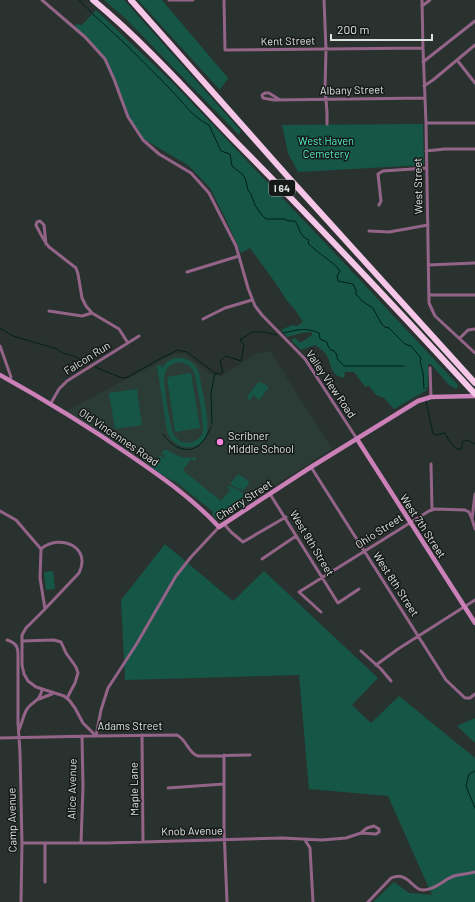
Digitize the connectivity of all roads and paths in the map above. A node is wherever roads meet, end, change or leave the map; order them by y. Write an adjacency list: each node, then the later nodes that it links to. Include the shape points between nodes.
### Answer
1 (42, 0): 32 (street, Valley View Road, via 86,37 104,59 128,117 143,140 159,154 191,173 205,189 220,212)
2 (93, 0): 52 (highway, I 64, via 196,99 393,305)
3 (131, 0): 51 (highway, I 64)
4 (169, 0): 5 (street)
5 (193, 0)
6 (224, 0): 14 (street, Kent Street, via 226,50)
7 (324, 0): 14 (street)
8 (422, 0): 10 (street, West Street)
9 (430, 0): 10 (street)
10 (422, 6): 13 (street, West Street)
11 (475, 21): 16 (street)
12 (475, 44): 15 (street)
13 (422, 48): 14 (street, Kent Street); 16 (street, West Street)
14 (326, 49): 20 (street)
15 (457, 60): 17 (street); 18 (street)
16 (423, 62): 18 (street, West Street)
17 (475, 83)
18 (424, 86): 19 (street, West Street)
19 (425, 98): 20 (street, Albany Street); 22 (street, West Street)
20 (326, 99): 21 (street, Albany Street); 24 (street)
21 (280, 100): 21 (street, Albany Street, via 268,92 262,95 266,100)
22 (426, 123): 23 (street); 26 (street, West Street)
23 (475, 123)
24 (327, 124)
25 (475, 149): 26 (street)
26 (426, 151): 27 (street, West Street)
27 (427, 168): 28 (street, via 383,171 378,174 381,201); 29 (street, West Street)
28 (378, 205)
29 (428, 226): 30 (street, via 389,232); 34 (street, West Street)
30 (370, 231)
31 (46, 244): 31 (street, via 44,224 41,221 36,227); 40 (street, via 76,268 83,301)
32 (239, 256): 35 (street); 38 (street, Valley View Road)
33 (475, 263): 34 (street)
34 (428, 264): 36 (street, West Street)
35 (187, 272)
36 (429, 295): 37 (street); 44 (street, West Street, via 430,307 434,314)
37 (475, 295)
38 (252, 300): 41 (street, via 224,308); 55 (street, Valley View Road, via 262,315 305,359)
39 (49, 311): 40 (street, via 82,316)
40 (92, 313): 45 (street, via 119,329)
41 (203, 319)
42 (475, 329): 44 (street, via 468,330)
43 (139, 336): 45 (street, Falcon Run)
44 (460, 338): 47 (street, West Street)
45 (128, 343): 54 (street, Falcon Run, via 63,384)
46 (0, 346): 50 (street, via 11,377)
47 (475, 353)
48 (430, 368): 53 (street)
49 (0, 375): 50 (street, Old Vincennes Road)
50 (9, 380): 54 (street, Old Vincennes Road)
51 (475, 383)
52 (475, 395): 53 (street, Cherry Street)
53 (431, 396): 55 (street, Cherry Street, via 418,401)
54 (51, 403): 66 (street, Old Vincennes Road, via 171,484)
55 (357, 439): 57 (street, Cherry Street); 64 (street, West 7th Street)
56 (431, 464): 60 (street)
57 (311, 467): 58 (street, Cherry Street); 70 (street, West 8th Street)
58 (270, 494): 62 (street, West 9th Street); 65 (street, Cherry Street)
59 (475, 494): 63 (street)
60 (432, 509): 63 (street, via 465,510); 64 (street, Ohio Street)
61 (0, 511): 69 (street, via 16,520)
62 (286, 517): 65 (street, via 243,542); 68 (street, West 9th Street)
63 (472, 518): 67 (street)
64 (409, 522): 70 (street, Ohio Street); 75 (street, West 7th Street)
65 (223, 523): 66 (street, Cherry Street)
66 (219, 527): 93 (street, Cherry Street, via 176,576 136,646 108,688)
67 (475, 529)
68 (296, 536): 71 (street); 72 (street, West 9th Street)
69 (41, 549): 76 (street, via 40,578); 76 (street, via 56,542 66,543 80,554 82,563 81,570 75,578)
70 (364, 551): 72 (street, Ohio Street); 79 (street, West 8th Street)
71 (262, 559)
72 (322, 578): 73 (street, West 9th Street, via 338,603); 77 (street, Ohio Street, via 299,592)
73 (359, 589)
74 (475, 600): 75 (street)
75 (465, 607): 78 (street, West 7th Street); 79 (street)
76 (45, 609): 81 (street, via 26,628)
77 (321, 612)
78 (475, 623)
79 (418, 635): 83 (street); 87 (street, West 8th Street, via 446,680 460,695 466,698)
80 (7, 640): 90 (street, Camp Avenue, via 16,644 18,649)
81 (22, 641): 85 (street, via 24,674 31,684); 88 (street, via 61,642 78,674)
82 (361, 651): 83 (street)
83 (376, 665): 84 (street)
84 (391, 681)
85 (42, 690): 86 (street); 89 (street)
86 (58, 694): 88 (street); 89 (street, via 48,694)
87 (475, 694)
88 (67, 698): 93 (street, via 83,723)
89 (39, 699): 90 (street, via 26,712)
90 (19, 732): 95 (street, Camp Avenue)
91 (142, 735): 93 (street, Adams Street); 96 (street, Adams Street, via 177,735 194,755); 103 (street, Maple Lane)
92 (82, 736): 93 (street, Adams Street); 95 (street, Adams Street); 106 (street, Alice Avenue)
93 (96, 736)
94 (0, 738): 95 (street, Adams Street)
95 (20, 738): 104 (street, Camp Avenue)
96 (224, 755): 97 (street, Adams Street); 98 (street)
97 (250, 755)
98 (224, 784): 99 (street); 101 (street)
99 (168, 788)
100 (361, 833): 100 (street, Knob Avenue, via 376,834 379,828 374,826); 102 (street, Knob Avenue, via 338,839)
101 (225, 840): 102 (street, Knob Avenue); 103 (street, Knob Avenue); 110 (street)
102 (305, 840): 111 (street, via 310,848)
103 (143, 842): 106 (street, Knob Avenue)
104 (22, 843): 105 (street, Knob Avenue); 109 (street, Camp Avenue)
105 (45, 843): 106 (street, Knob Avenue); 108 (street)
106 (81, 843)
107 (475, 872): 112 (street, via 456,876 424,890 419,890 404,877 394,876)
108 (45, 882)
109 (21, 902)
110 (227, 902)
111 (313, 902)
112 (368, 902)

